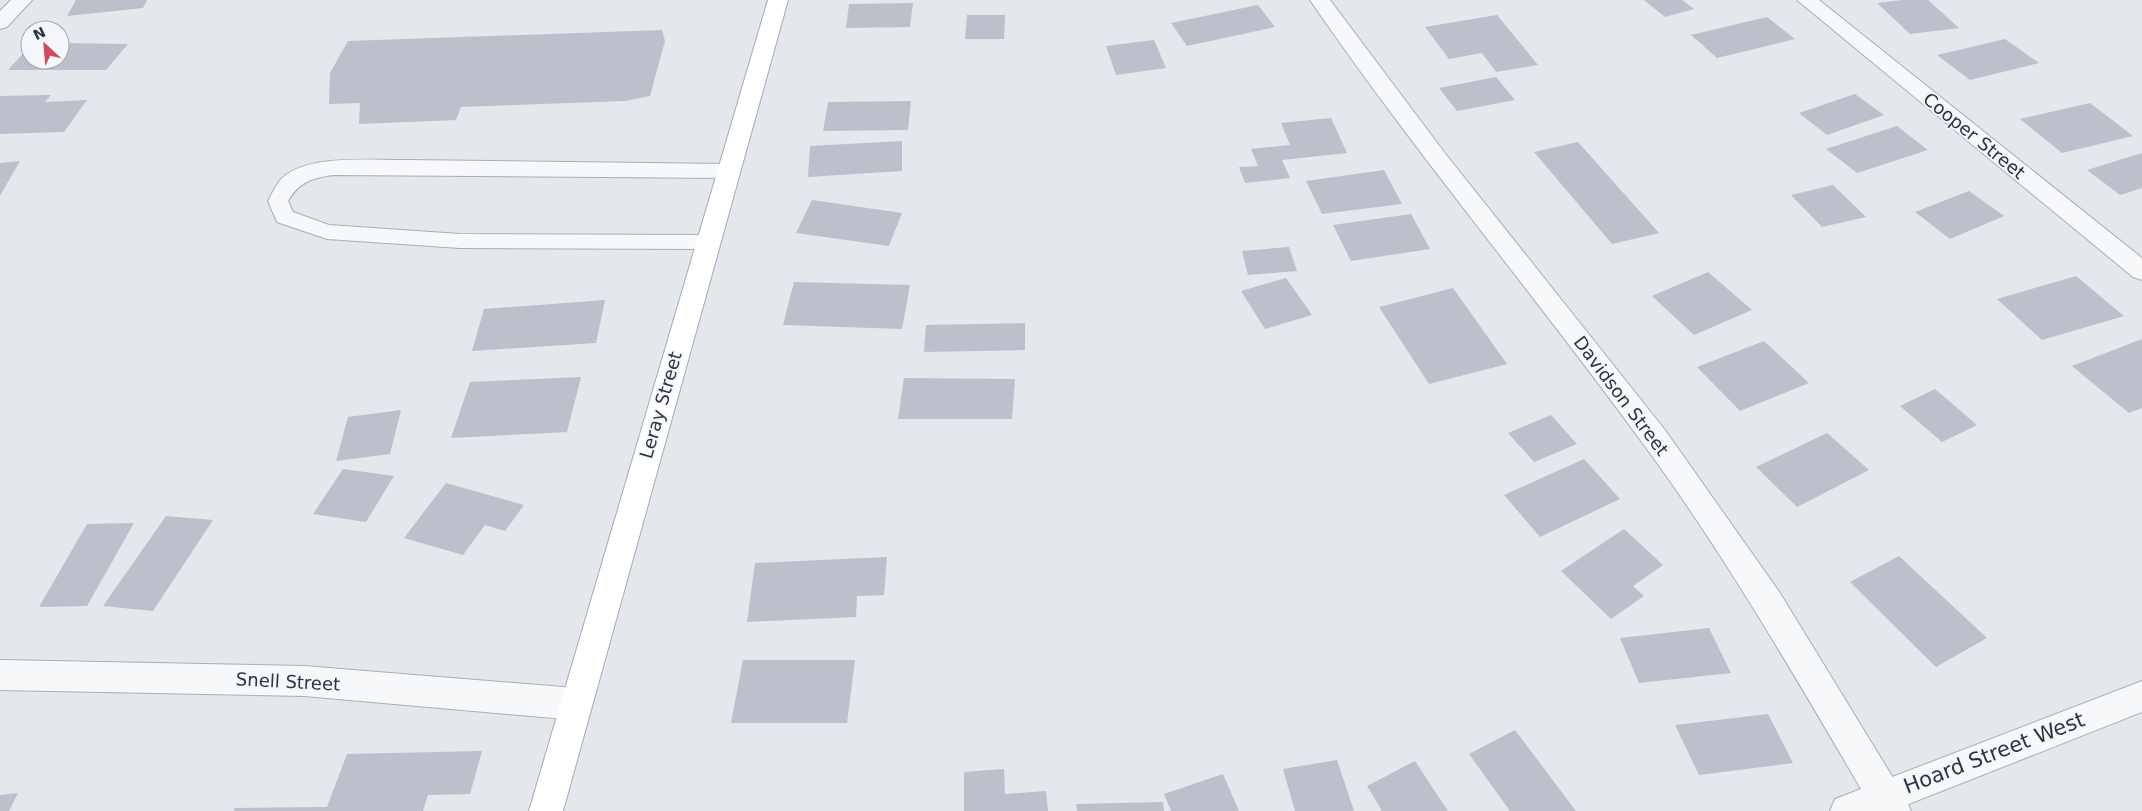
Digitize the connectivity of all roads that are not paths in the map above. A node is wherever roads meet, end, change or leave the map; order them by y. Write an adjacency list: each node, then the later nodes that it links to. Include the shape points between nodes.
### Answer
1 (22, 0): 5 (street)
2 (778, 0): 6 (main road, Leray Street)
3 (1320, 0): 12 (street, Davidson Street, via 1436,157 1655,438 1769,602)
4 (1807, 0): 8 (street, Cooper Street)
5 (0, 23)
6 (728, 172): 7 (main road, Leray Street); 7 (lane, via 333,168 306,172 288,184 278,201 284,217 327,232 460,241)
7 (708, 242): 11 (main road, Leray Street)
8 (2142, 271)
9 (0, 675): 11 (street, Snell Street, via 304,681)
10 (2142, 696): 12 (street, Hoard Street West)
11 (576, 704): 13 (main road, Leray Street)
12 (1889, 804): 14 (street, Hoard Street West)
13 (546, 811)
14 (1847, 811)

